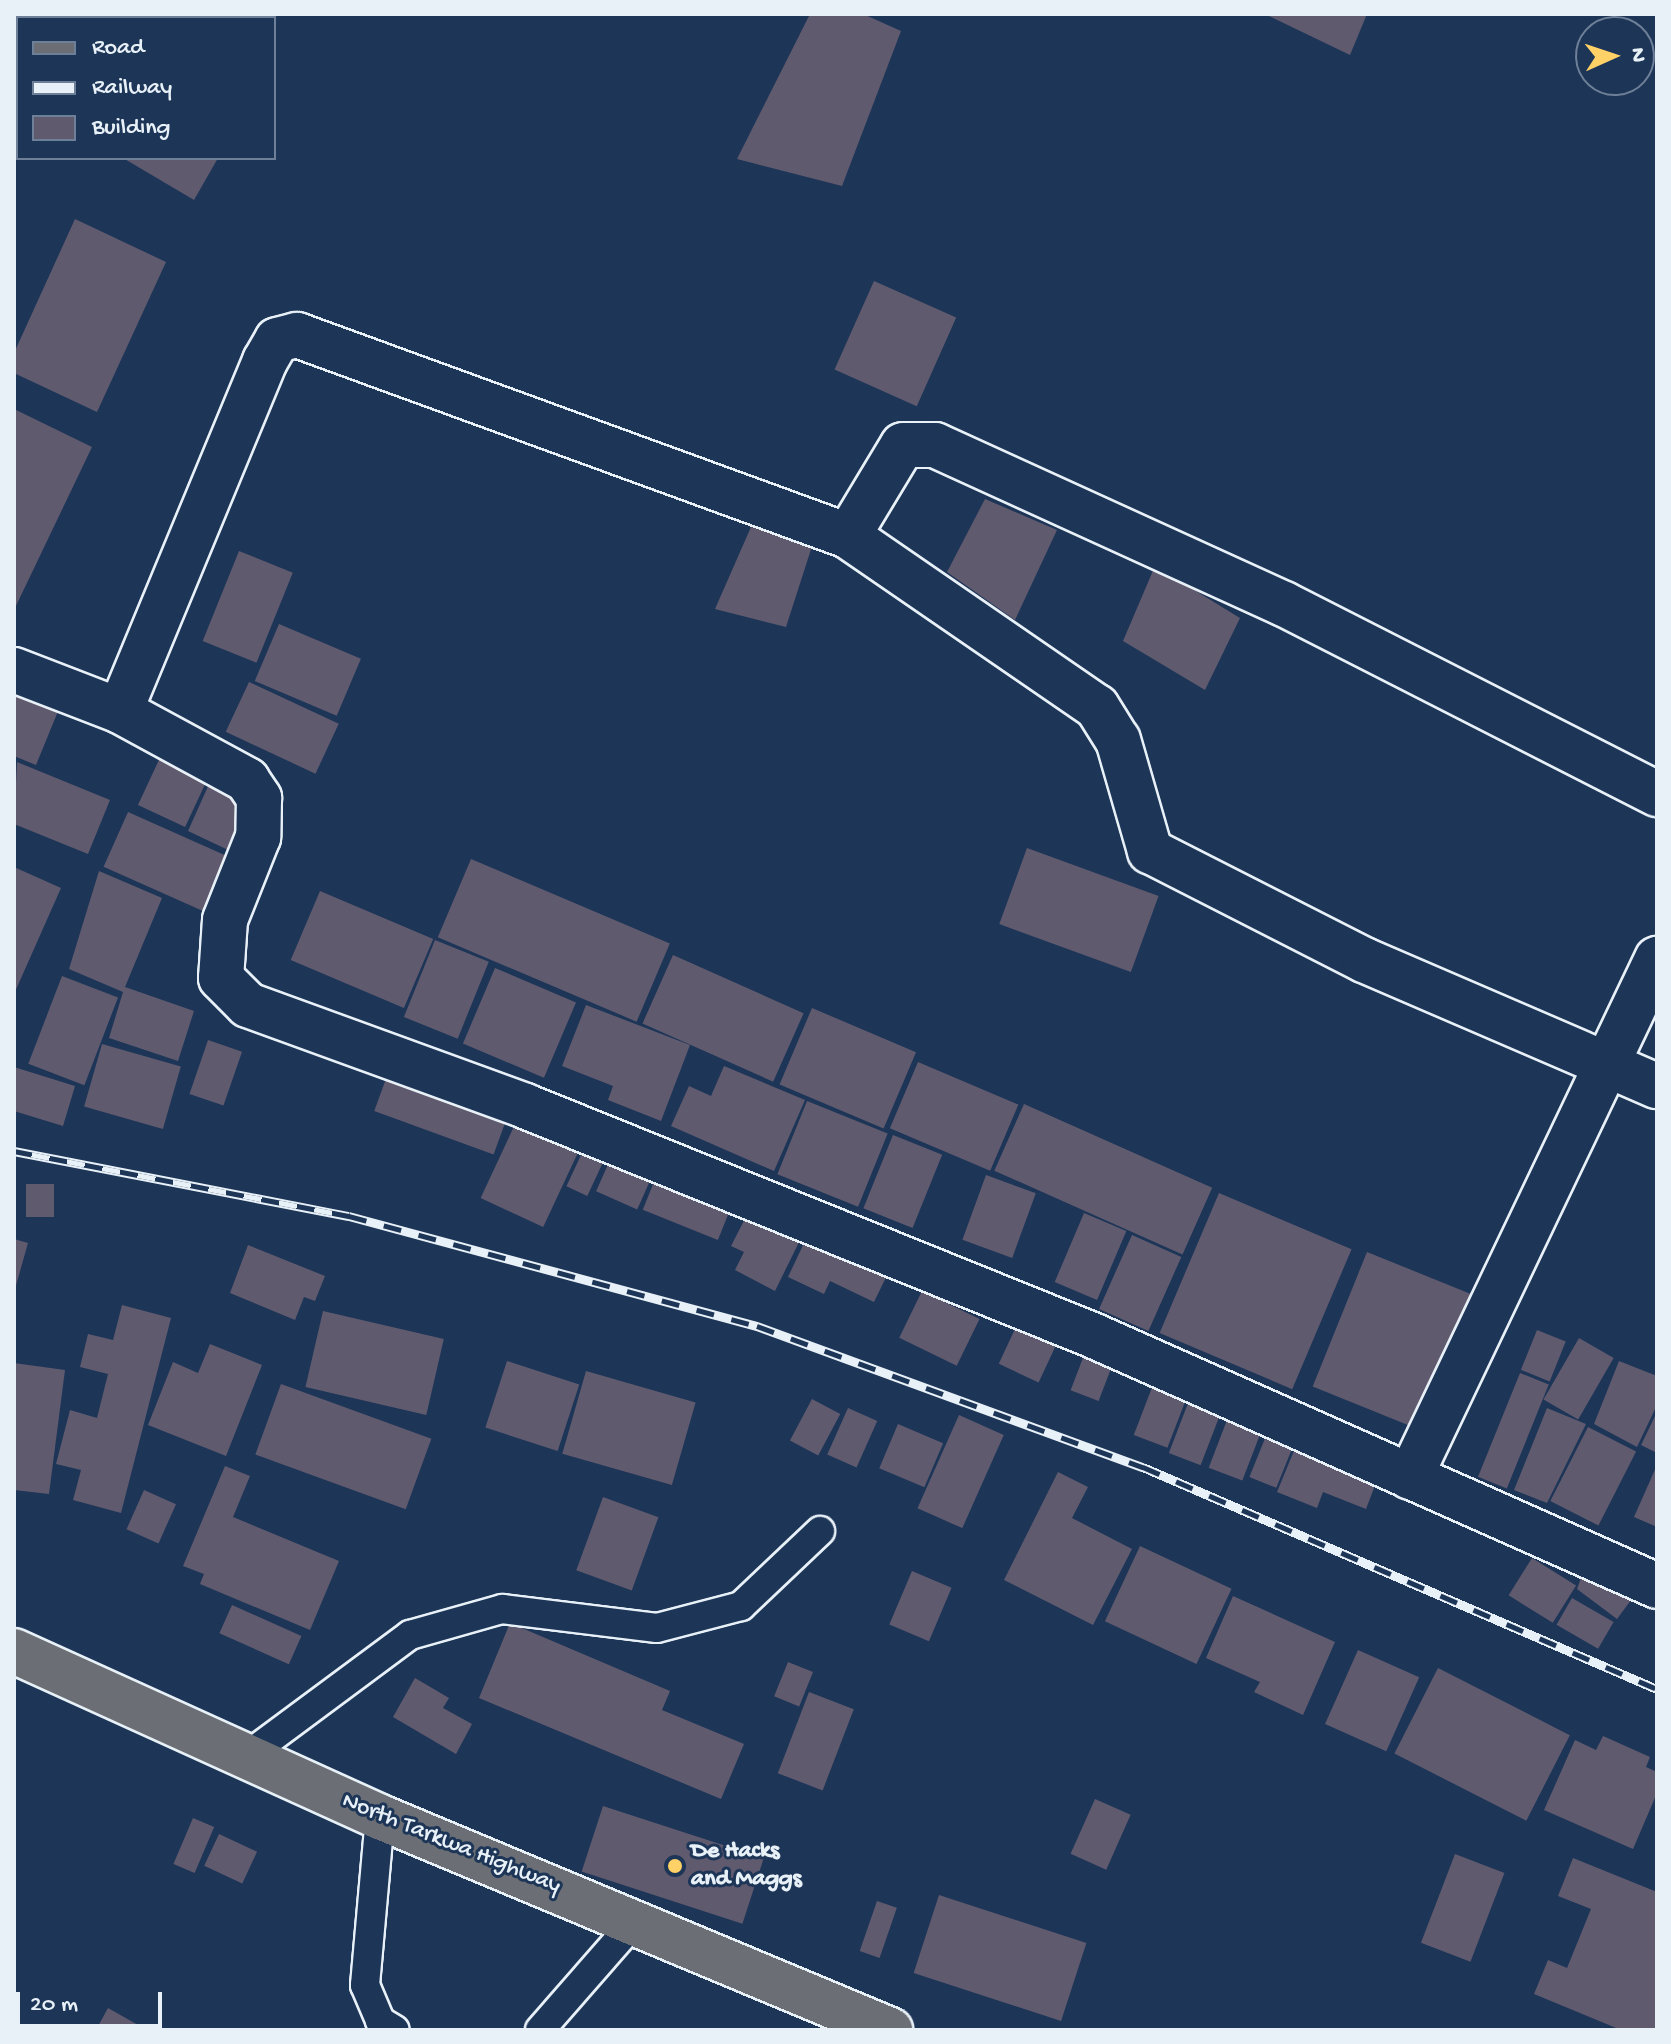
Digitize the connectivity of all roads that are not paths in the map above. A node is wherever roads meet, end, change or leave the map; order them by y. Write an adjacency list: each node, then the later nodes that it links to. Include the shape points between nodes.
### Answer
1 (848, 536): 3 (street, via 297,335 277,340 265,361); 4 (street, via 903,445 935,445 1284,604); 6 (street, via 1097,707 1118,740 1150,851 1364,960)
2 (14, 670): 3 (street)
3 (120, 711): 8 (street, via 247,780 259,798 258,837 225,920 221,978 248,1005 525,1106 1092,1335)
4 (1657, 794)
5 (1657, 959): 6 (street)
6 (1603, 1062): 7 (street); 8 (street)
7 (1657, 1086)
8 (1410, 1477): 10 (street)
9 (820, 1531): 12 (lane, via 741,1606 657,1628 502,1609 410,1635)
10 (1657, 1586)
11 (14, 1651): 12 (main road, North Tarkwa Highway)
12 (247, 1756): 13 (main road, North Tarkwa Highway)
13 (380, 1817): 14 (main road, North Tarkwa Highway); 15 (lane, via 365,1985 380,2021)
14 (636, 1920): 16 (lane); 17 (main road, North Tarkwa Highway)
15 (395, 2030)
16 (540, 2030)
17 (890, 2030)

